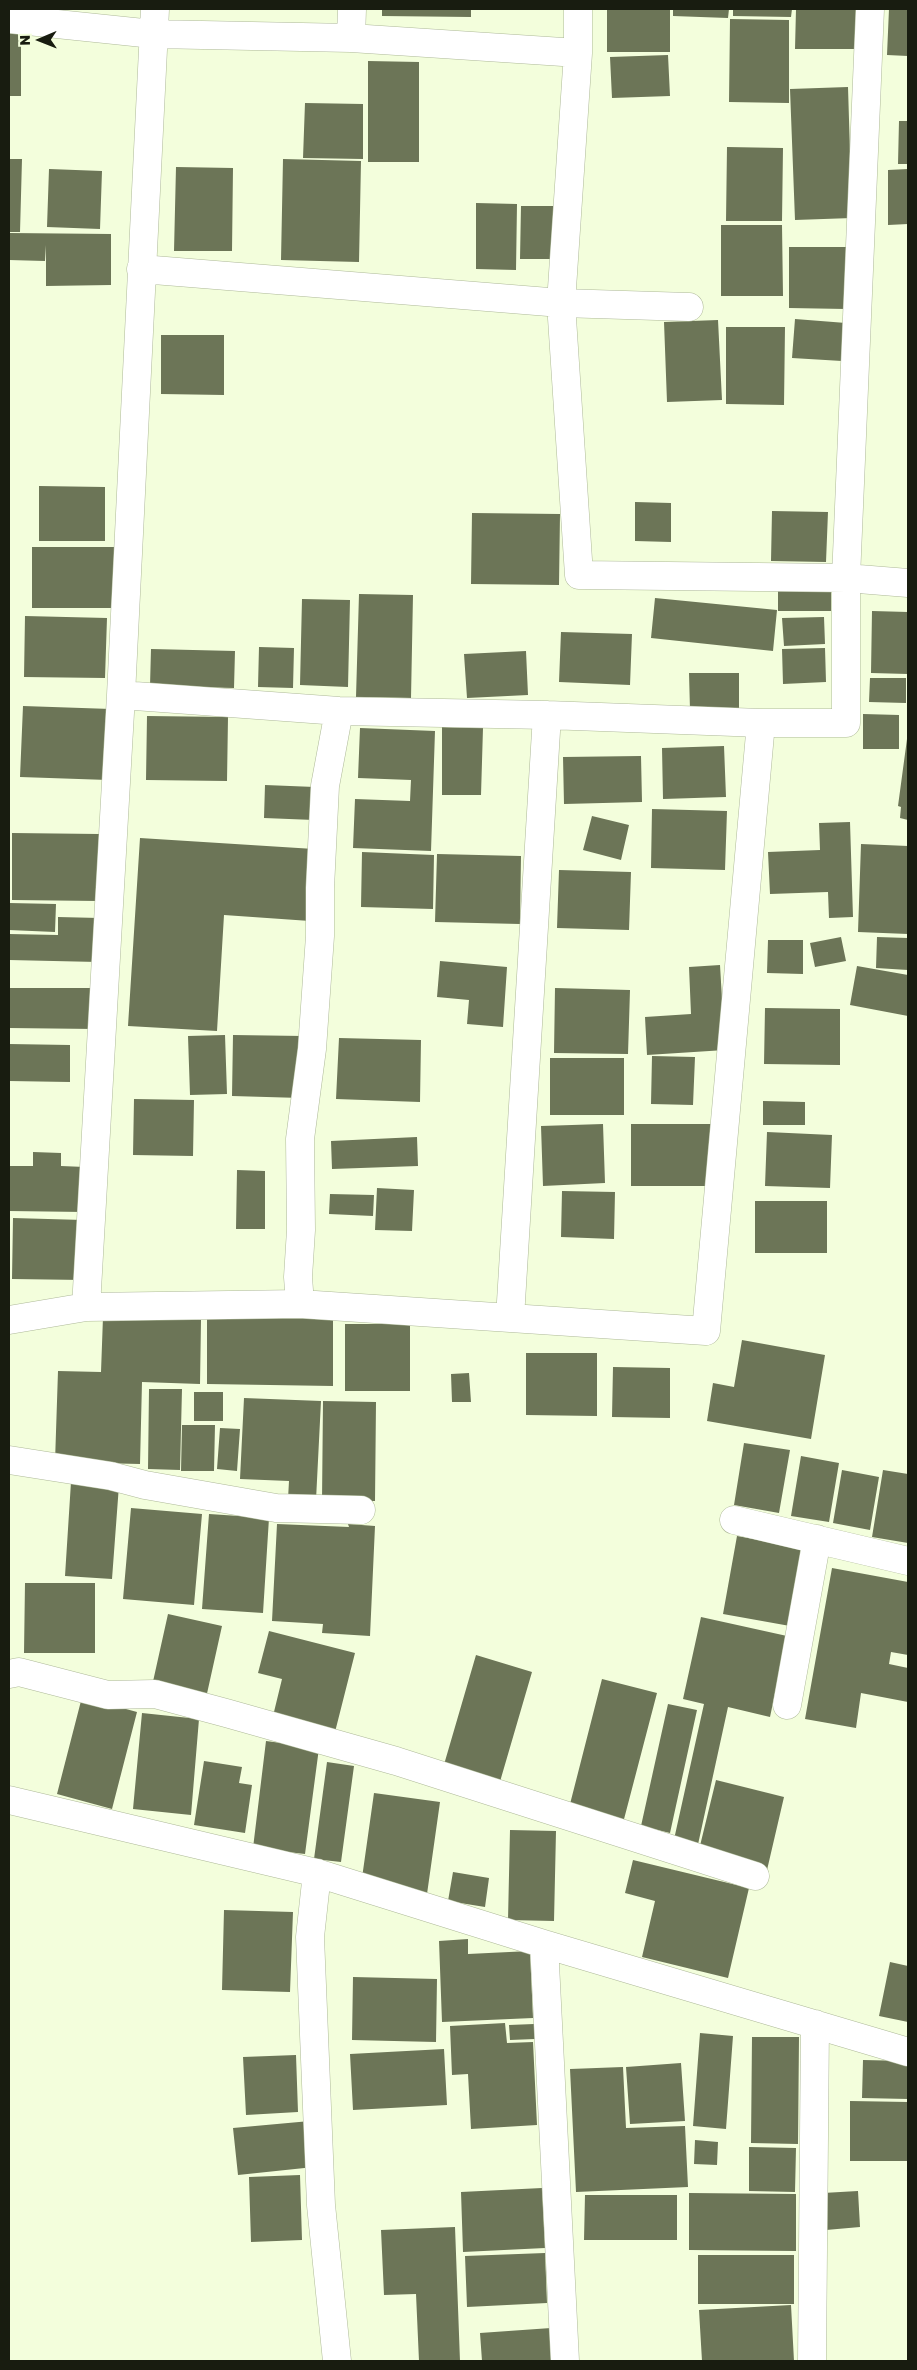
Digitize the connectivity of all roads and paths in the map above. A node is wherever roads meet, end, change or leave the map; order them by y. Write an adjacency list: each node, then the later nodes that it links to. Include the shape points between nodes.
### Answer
1 (352, 9): 6 (street)
2 (578, 9): 7 (street)
3 (870, 9): 11 (street)
4 (9, 19): 5 (street)
5 (154, 21): 6 (street); 8 (street)
6 (351, 38): 7 (street)
7 (578, 53): 9 (street)
8 (141, 269): 9 (street); 13 (street)
9 (561, 303): 10 (street); 11 (street, via 579,575)
10 (689, 307)
11 (846, 578): 12 (street); 16 (street, via 846,723)
12 (908, 583)
13 (120, 695): 14 (street); 18 (street)
14 (339, 711): 15 (street); 17 (street, via 325,786 312,1049 300,1139)
15 (547, 714): 16 (street); 19 (street)
16 (761, 723): 19 (street, via 706,1331)
17 (300, 1304): 18 (street); 19 (street)
18 (86, 1307): 20 (street)
19 (510, 1318)
20 (9, 1320)
21 (9, 1460): 22 (street, via 276,1508)
22 (361, 1510)
23 (734, 1520): 24 (street)
24 (817, 1539): 25 (street); 27 (street)
25 (908, 1561)
26 (9, 1674): 30 (street, via 19,1672 108,1695 155,1694 226,1713 414,1767)
27 (786, 1705)
28 (9, 1800): 29 (street)
29 (317, 1873): 31 (street); 34 (street, via 310,1937 321,2205)
30 (755, 1876)
31 (544, 1944): 32 (street); 35 (street)
32 (815, 2024): 33 (street); 36 (street)
33 (908, 2052)
34 (337, 2361)
35 (565, 2361)
36 (812, 2361)

